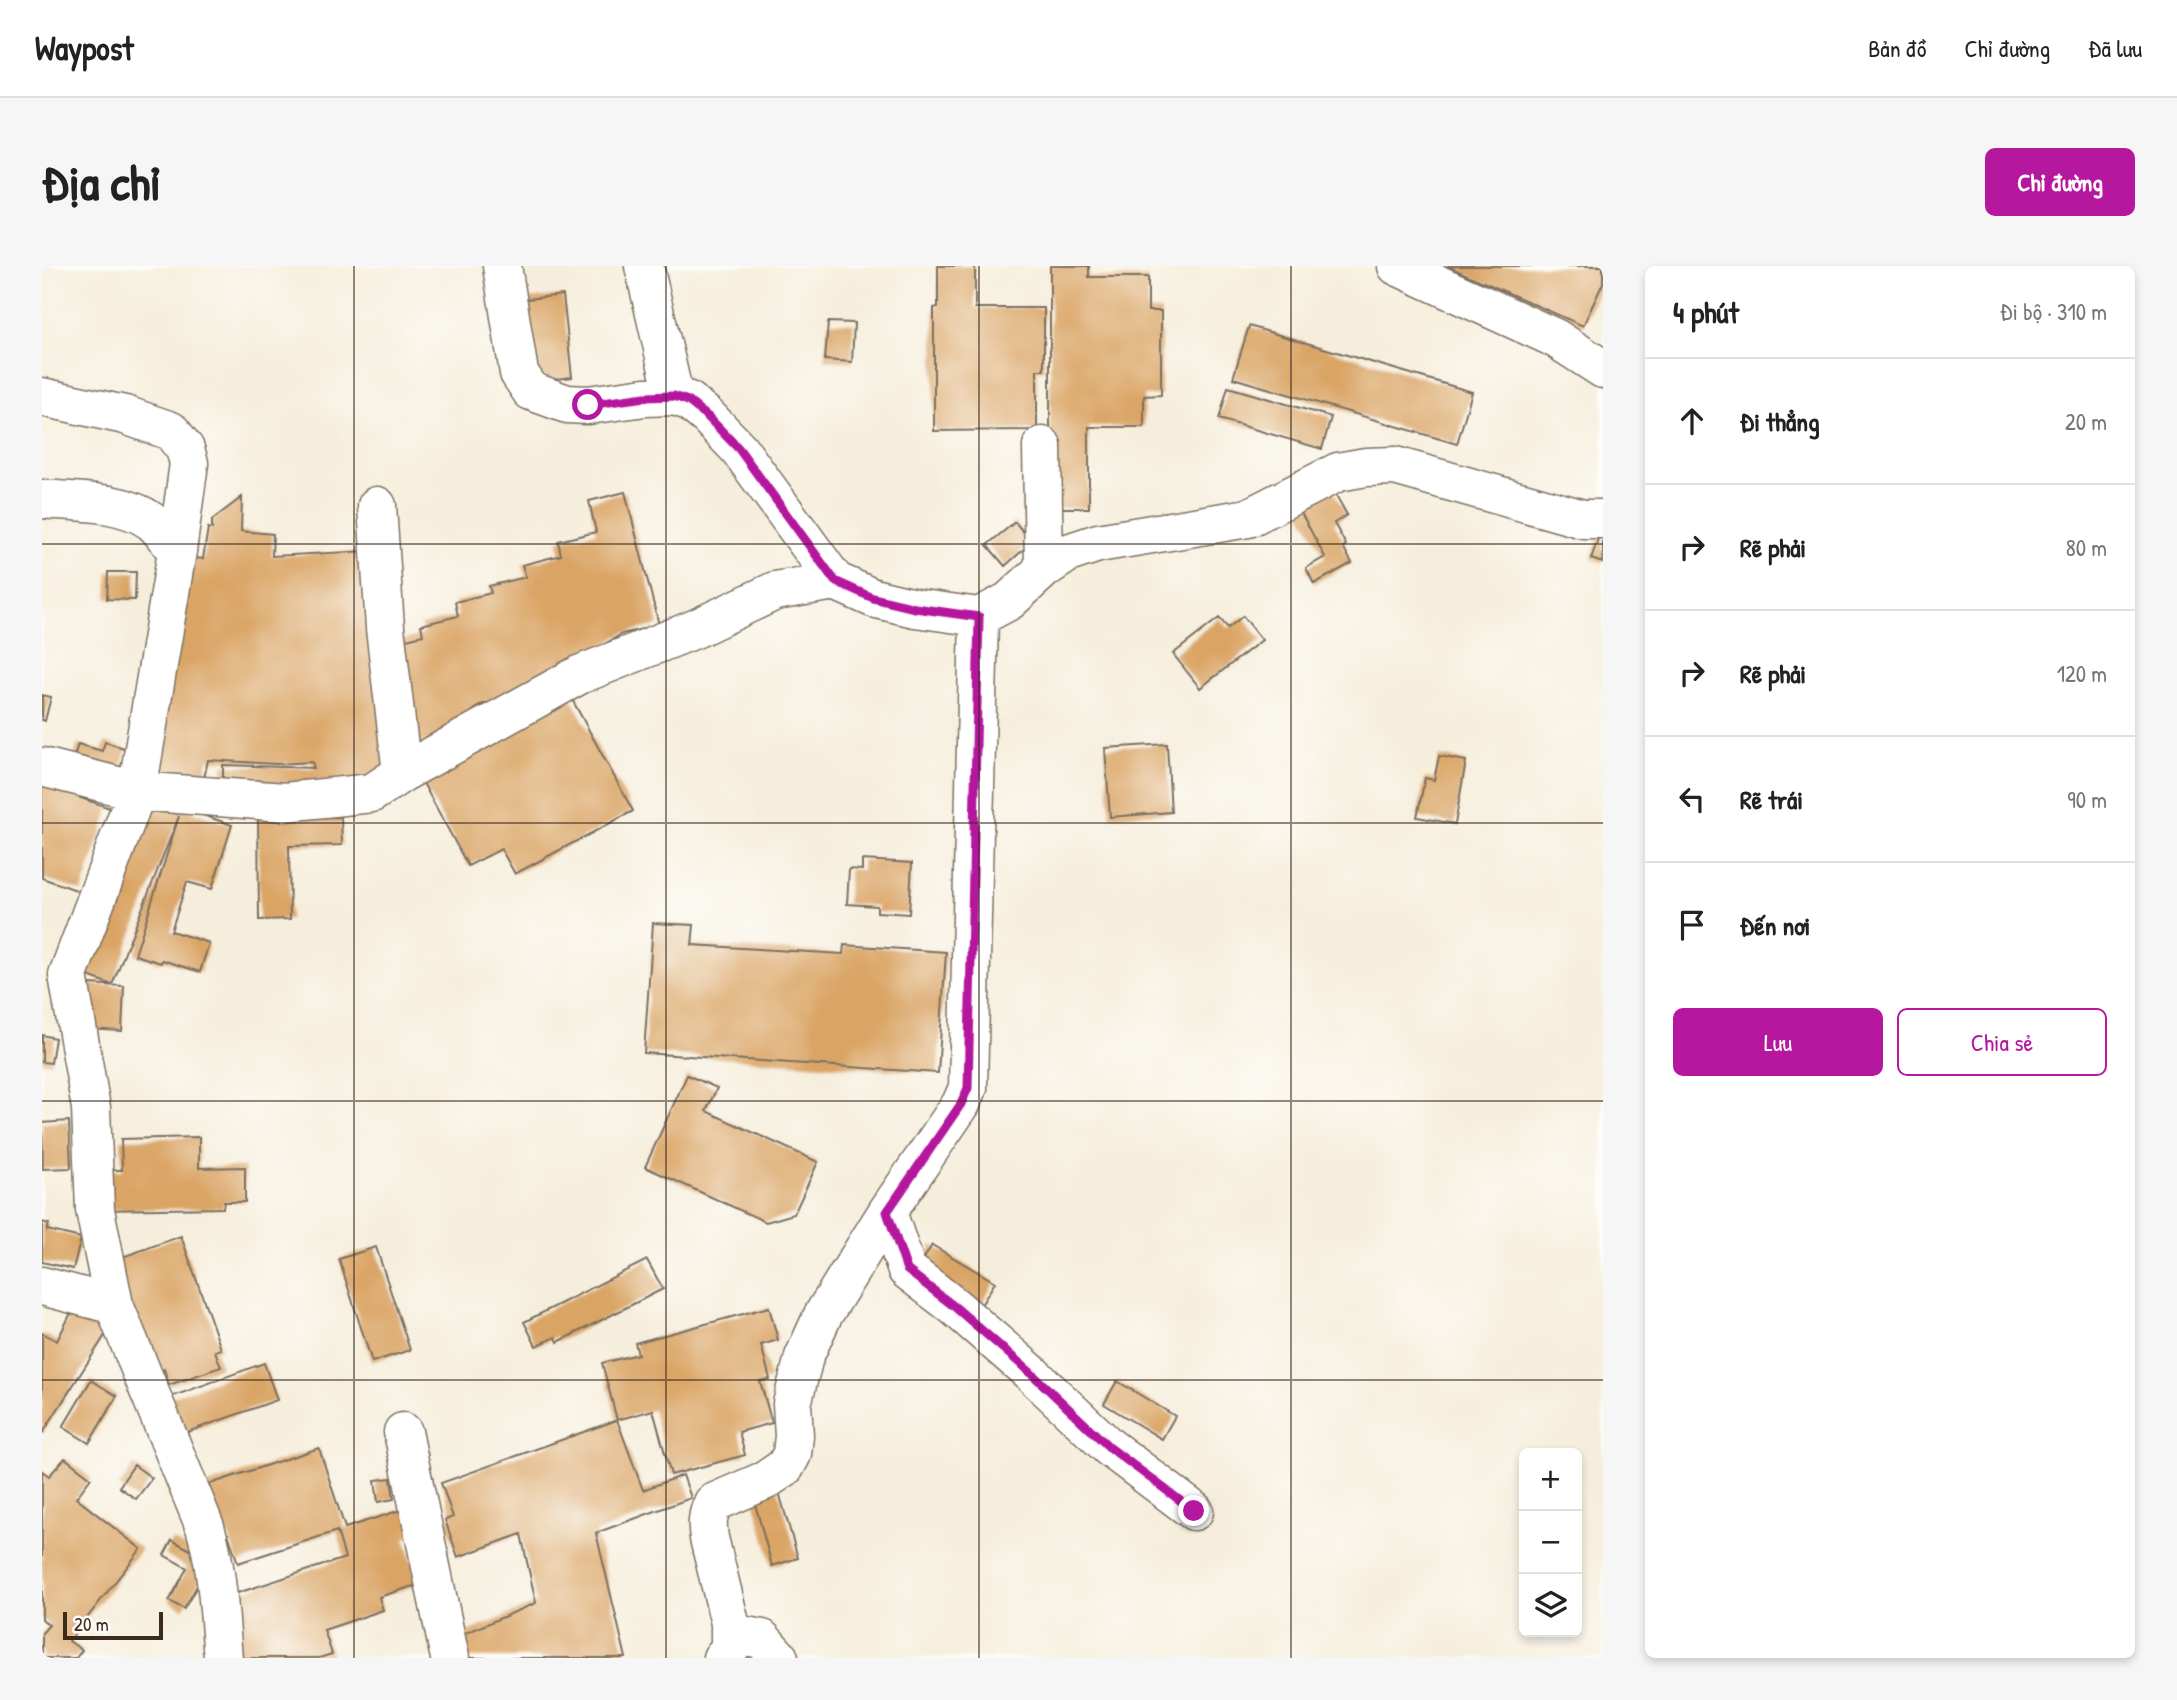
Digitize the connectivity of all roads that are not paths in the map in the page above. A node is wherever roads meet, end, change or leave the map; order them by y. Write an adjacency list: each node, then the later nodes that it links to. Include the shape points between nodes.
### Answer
1 (502, 266): 5 (street, via 519,373 530,391 567,404 588,405)
2 (644, 266): 5 (street)
3 (1397, 266): 4 (street, via 1555,338)
4 (1603, 369)
5 (674, 396): 13 (street, via 708,417 739,449)
6 (42, 397): 11 (street, via 125,415 171,431 189,463)
7 (1042, 446): 12 (street)
8 (42, 499): 11 (street, via 125,510 151,521)
9 (377, 506): 16 (street)
10 (1603, 519): 12 (street, via 1583,519 1395,466 1366,467 1338,472 1248,518 1098,543 1068,553)
11 (177, 551): 17 (street)
12 (1044, 569): 14 (street, via 1009,601)
13 (835, 581): 14 (street, via 873,598); 16 (street, via 775,591 695,629 579,674)
14 (979, 617): 18 (street, via 968,1088)
15 (42, 767): 17 (street)
16 (402, 774): 17 (street, via 372,793 285,802)
17 (137, 791): 20 (street, via 68,975 91,1108 95,1210)
18 (887, 1212): 22 (street, via 907,1270 1021,1364 1109,1447); 23 (street, via 823,1315 803,1357 792,1404 792,1454 785,1466 766,1480 713,1503 709,1511 709,1538 730,1623)
19 (42, 1286): 20 (street)
20 (114, 1305): 24 (street, via 205,1527 217,1581)
21 (404, 1432): 25 (street)
22 (1194, 1511)
23 (726, 1645): 26 (street, via 762,1639)
24 (223, 1658)
25 (450, 1658)
26 (779, 1658)

